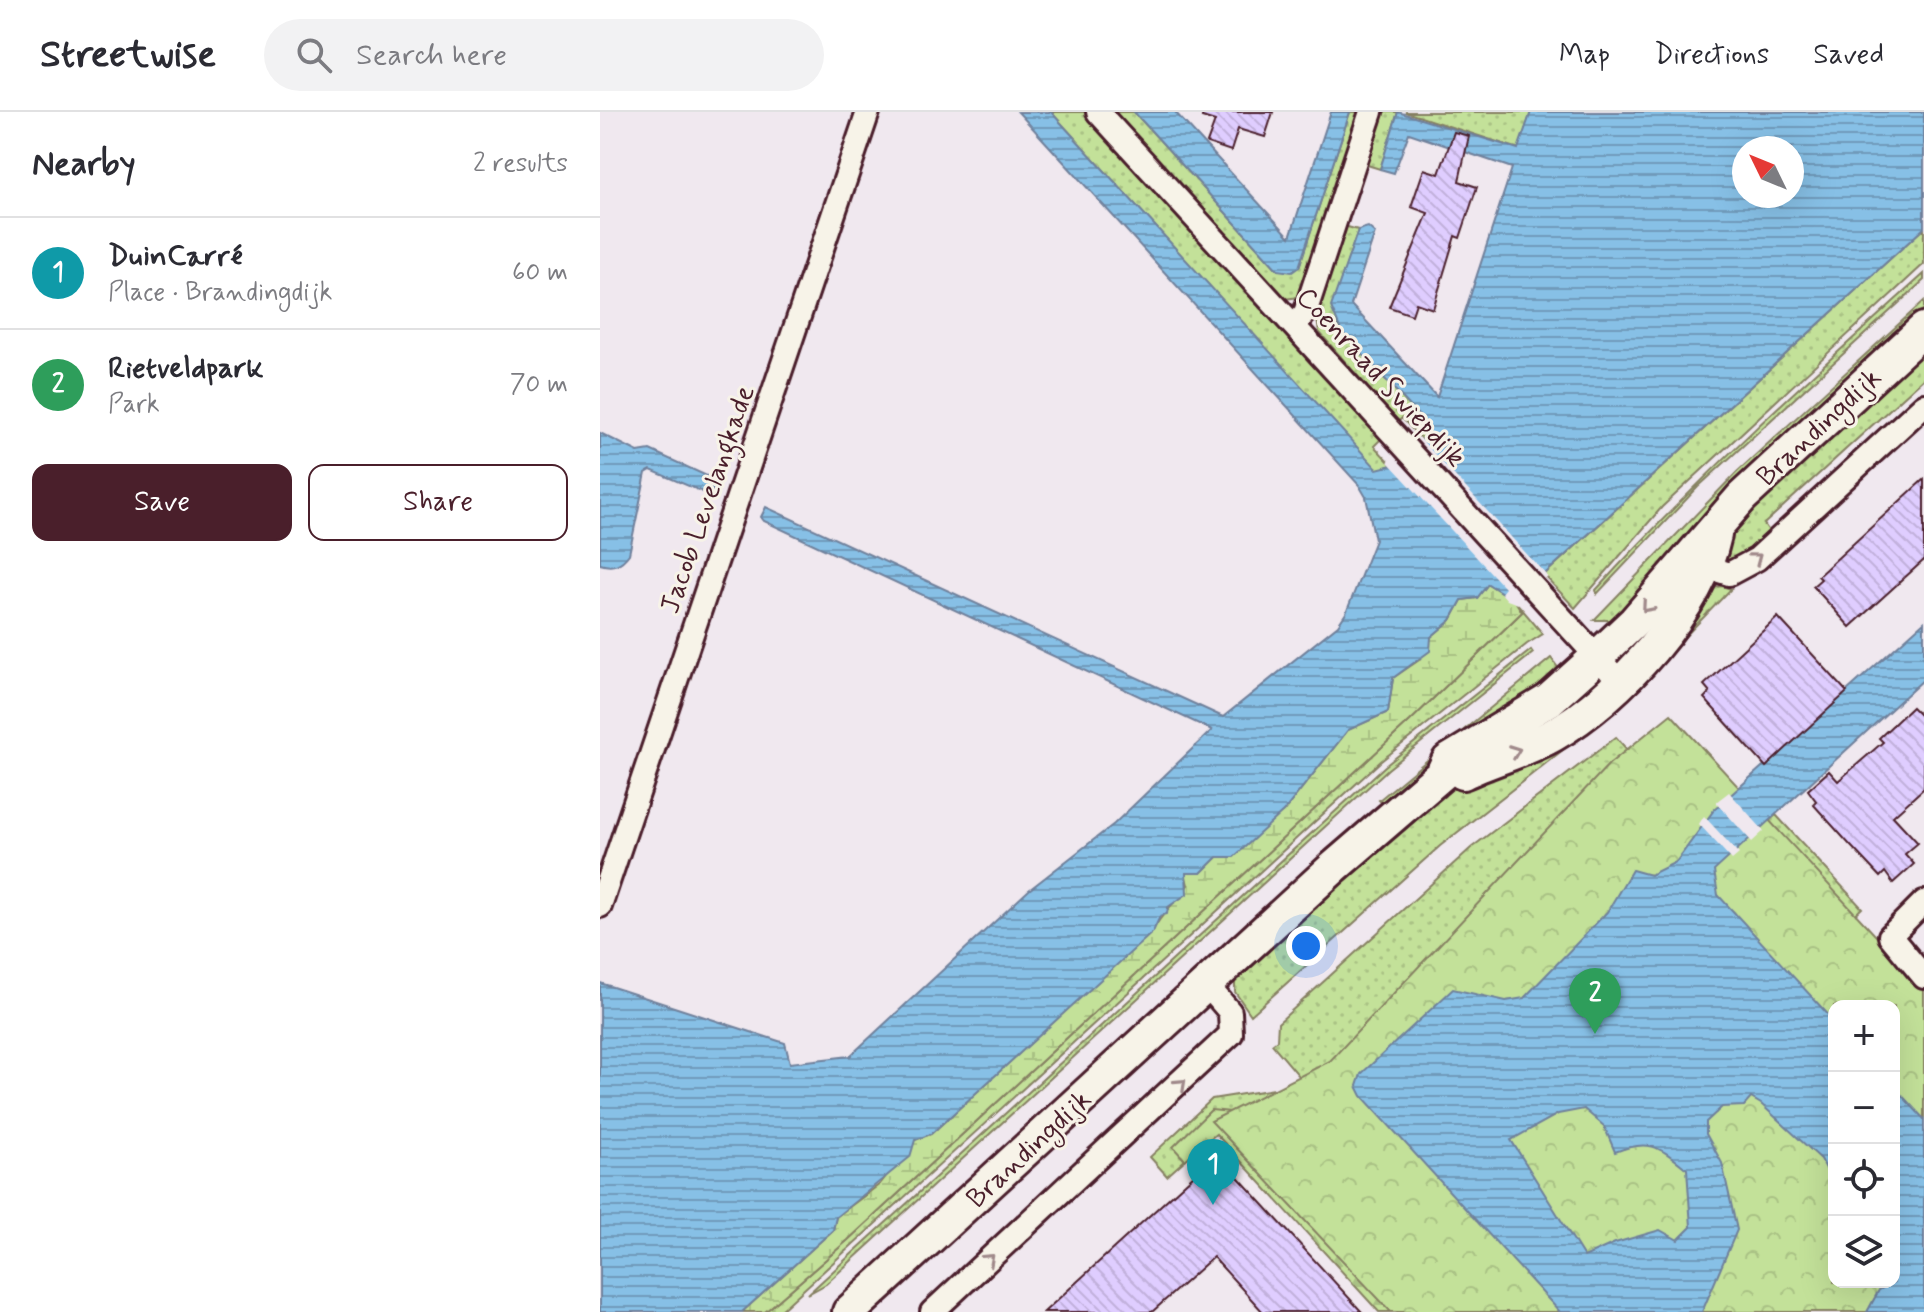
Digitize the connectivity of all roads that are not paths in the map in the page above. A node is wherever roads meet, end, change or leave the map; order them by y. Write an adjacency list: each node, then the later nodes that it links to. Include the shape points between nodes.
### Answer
1 (868, 112): 12 (street, Jacob Levelangkade)
2 (1098, 112): 4 (street, Coenraad Swiepdijk)
3 (1371, 112): 4 (street, via 1305,313)
4 (1294, 325): 8 (street, Coenraad Swiepdijk)
5 (1924, 329): 7 (street, Brandingdijk, via 1762,477 1717,528)
6 (1924, 405): 7 (street, Brandingdijk, one-way to 6, via 1729,574 1757,559)
7 (1694, 564): 8 (street, Brandingdijk, one-way to 8); 9 (street, Brandingdijk, via 1677,619)
8 (1597, 657): 9 (street, Coenraad Swiepdijk); 10 (street, Brandingdijk, via 1549,700 1448,761)
9 (1620, 682): 10 (street, Brandingdijk, one-way to 9, via 1457,776 1553,735)
10 (1442, 774): 14 (street, Brandingdijk)
11 (1924, 902): 13 (street, via 1890,936)
12 (600, 906)
13 (1924, 977)
14 (1206, 984): 15 (street, Brandingdijk); 16 (street, Brandingdijk, one-way to 14, via 1231,1034 1230,1012)
15 (849, 1312)
16 (932, 1312)

